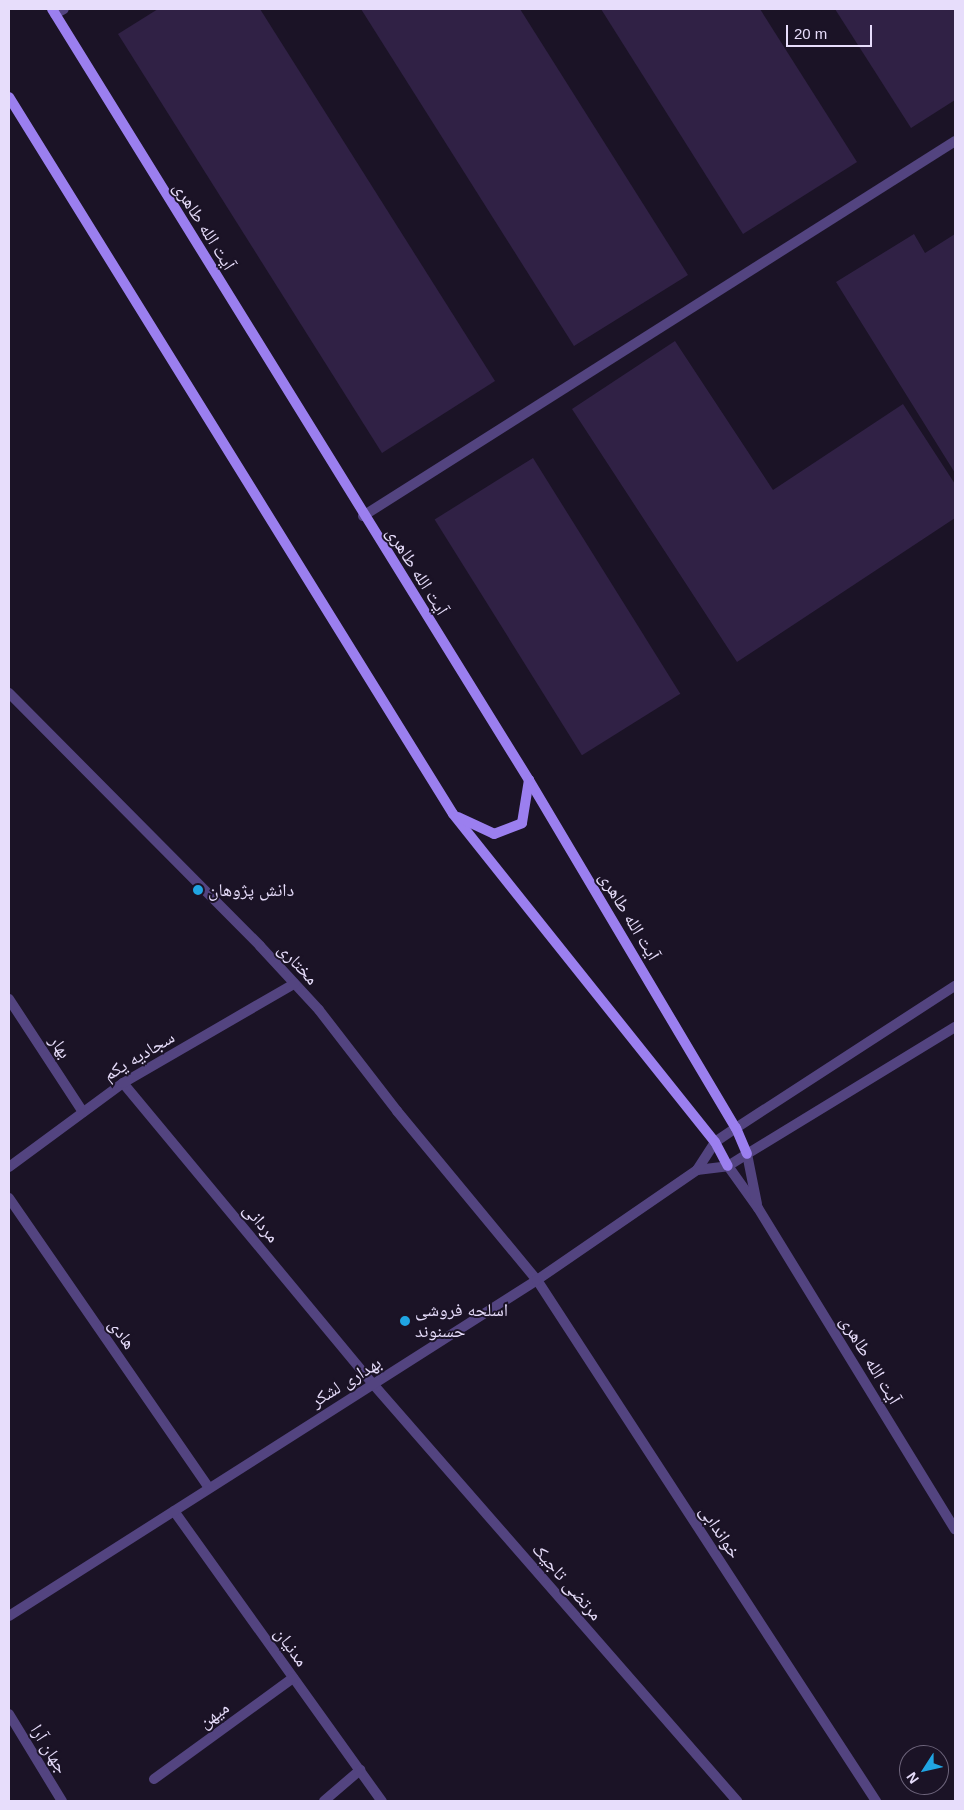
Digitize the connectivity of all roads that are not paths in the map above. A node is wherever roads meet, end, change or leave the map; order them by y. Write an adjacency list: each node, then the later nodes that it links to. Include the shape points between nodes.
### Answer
1 (57, 11): 4 (main road, آیت الله طاهری)
2 (9, 97): 7 (main road)
3 (955, 141): 4 (street)
4 (363, 516): 6 (main road, آیت الله طاهری)
5 (9, 693): 8 (street, مختاری)
6 (529, 780): 7 (main road, via 522,823 494,834 480,830); 14 (main road, آیت الله طاهری)
7 (453, 814): 15 (main road)
8 (294, 984): 12 (street, سجادیه یکم); 22 (street, مختاری)
9 (955, 986): 14 (street, بهداری لشکر)
10 (9, 1000): 13 (street, بهار)
11 (955, 1026): 16 (street, بهداری لشکر)
12 (123, 1083): 13 (street, سجادیه یکم); 23 (street, مردانی)
13 (83, 1112): 18 (street, سجادیه یکم)
14 (736, 1128): 15 (street, بهداری لشکر); 16 (main road, آیت الله طاهری)
15 (715, 1142): 17 (main road); 19 (street, بهداری لشکر)
16 (747, 1154): 17 (street, بهداری لشکر); 21 (street)
17 (728, 1166): 19 (street, بهداری لشکر); 21 (street, آیت الله طاهری)
18 (9, 1167)
19 (697, 1170): 22 (street, بهداری لشکر)
20 (9, 1198): 24 (street, هادی)
21 (758, 1208): 26 (street, آیت الله طاهری)
22 (537, 1280): 23 (street, بهداری لشکر); 36 (street, خواندابی)
23 (373, 1384): 24 (street, بهداری لشکر); 35 (street, مرتضی تاجیک)
24 (209, 1488): 25 (street, بهداری لشکر)
25 (174, 1511): 27 (street, بهداری لشکر); 28 (street, مدنیان)
26 (955, 1530)
27 (9, 1616)
28 (293, 1678): 30 (street, مدنیان); 31 (street, میهن)
29 (9, 1714): 32 (street, جهان آرا)
30 (360, 1770): 33 (street); 34 (street, مدنیان)
31 (154, 1779)
32 (62, 1801)
33 (324, 1801)
34 (382, 1801)
35 (736, 1801)
36 (876, 1801)

